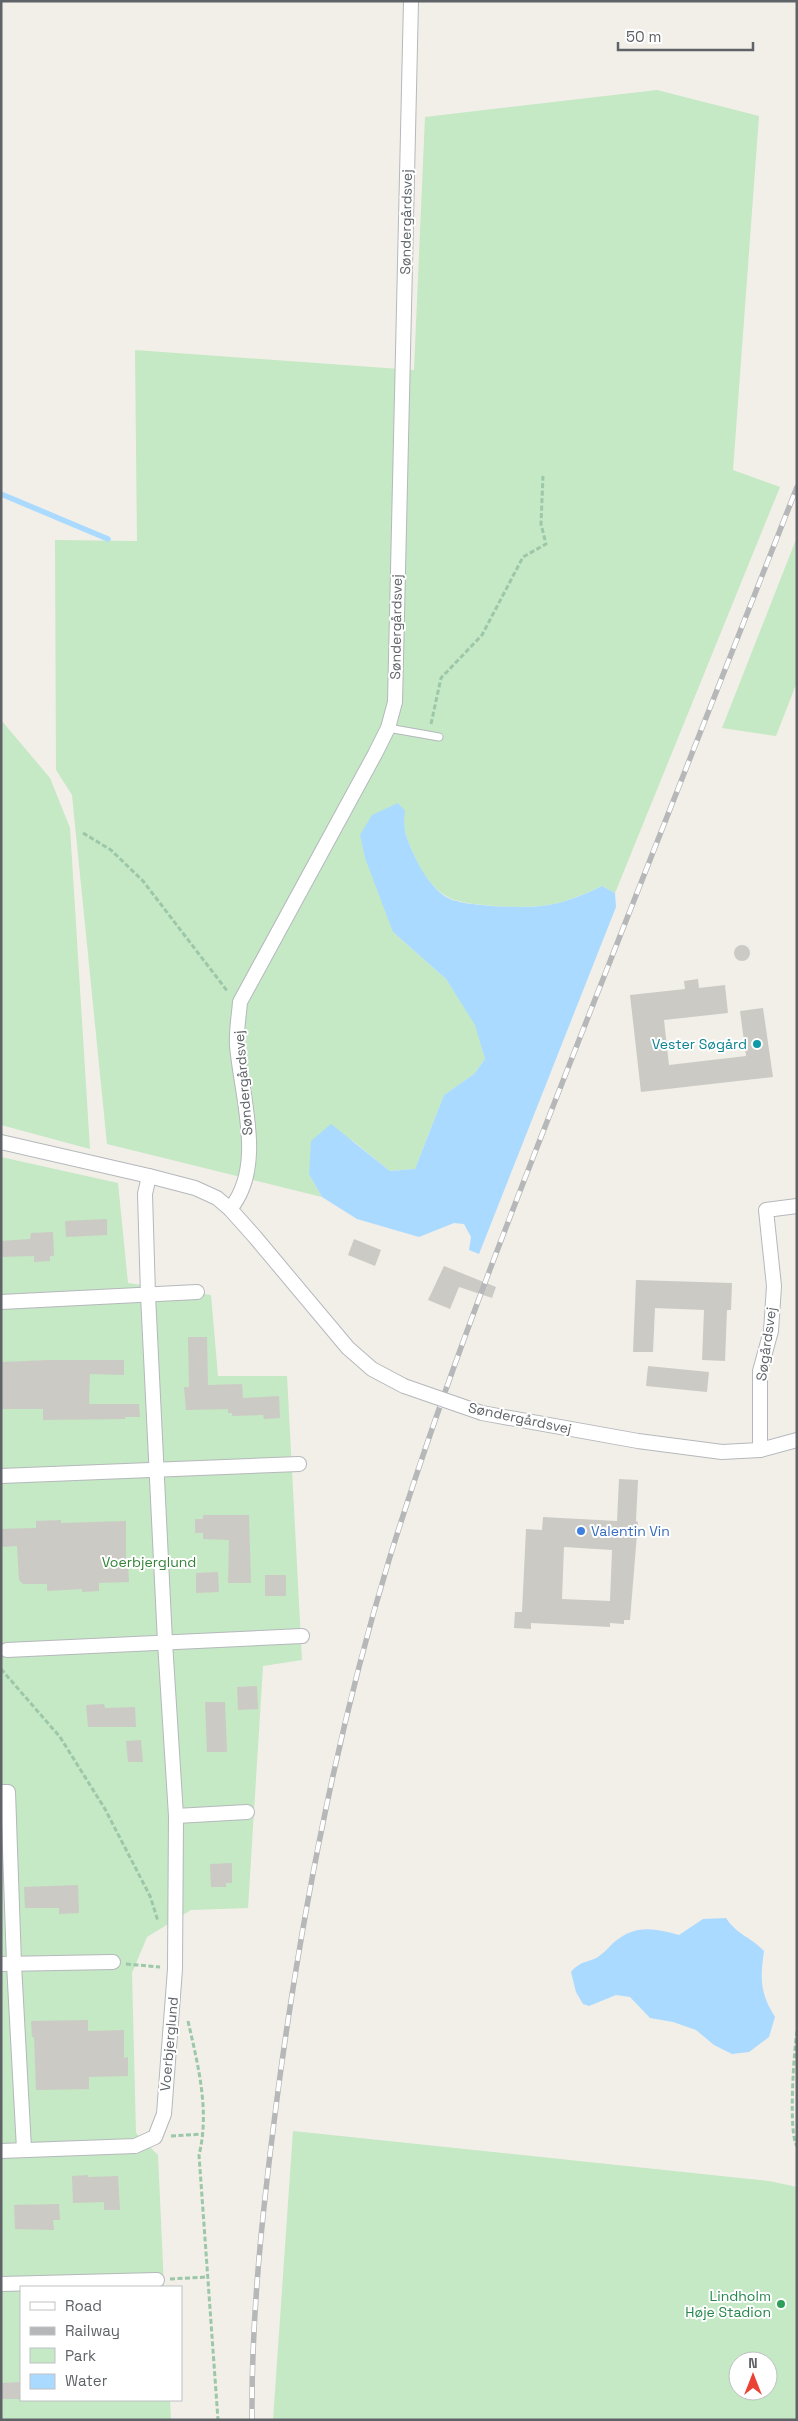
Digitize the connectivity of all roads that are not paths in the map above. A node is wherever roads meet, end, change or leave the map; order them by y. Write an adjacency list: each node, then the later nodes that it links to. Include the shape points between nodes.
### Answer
1 (411, 1): 2 (street, Søndergårdsvej, via 395,702)
2 (388, 728): 3 (lane); 7 (street, Søndergårdsvej, via 240,1002 237,1042 250,1153 248,1173)
3 (439, 737)
4 (1, 1142): 5 (street, Søndergårdsvej)
5 (149, 1176): 7 (street, Søndergårdsvej, via 195,1188 217,1198); 9 (street, Voerbjerglund, via 146,1194)
6 (797, 1206): 12 (street, Søgårdsvej, via 766,1210 774,1286 771,1331 760,1371)
7 (230, 1209): 12 (street, Søndergårdsvej, bridge, via 348,1348 372,1370 404,1386 482,1413 676,1446 722,1452)
8 (196, 1292): 9 (street)
9 (148, 1295): 10 (street); 14 (street, Voerbjerglund)
10 (1, 1302)
11 (797, 1440): 12 (street, Søndergårdsvej)
12 (760, 1450)
13 (299, 1464): 14 (street)
14 (157, 1471): 15 (street); 17 (street, Voerbjerglund)
15 (1, 1476)
16 (302, 1636): 17 (street)
17 (165, 1642): 18 (street); 21 (street, Voerbjerglund)
18 (7, 1650)
19 (1, 1792): 23 (street, via 8,1792)
20 (247, 1812): 21 (street)
21 (176, 1816): 24 (street, Voerbjerglund, via 175,1969 164,2114 155,2137 135,2146)
22 (113, 1962): 23 (street)
23 (8, 1964): 24 (street)
24 (24, 2150): 25 (street)
25 (1, 2151)
26 (157, 2280): 27 (street)
27 (1, 2284)

